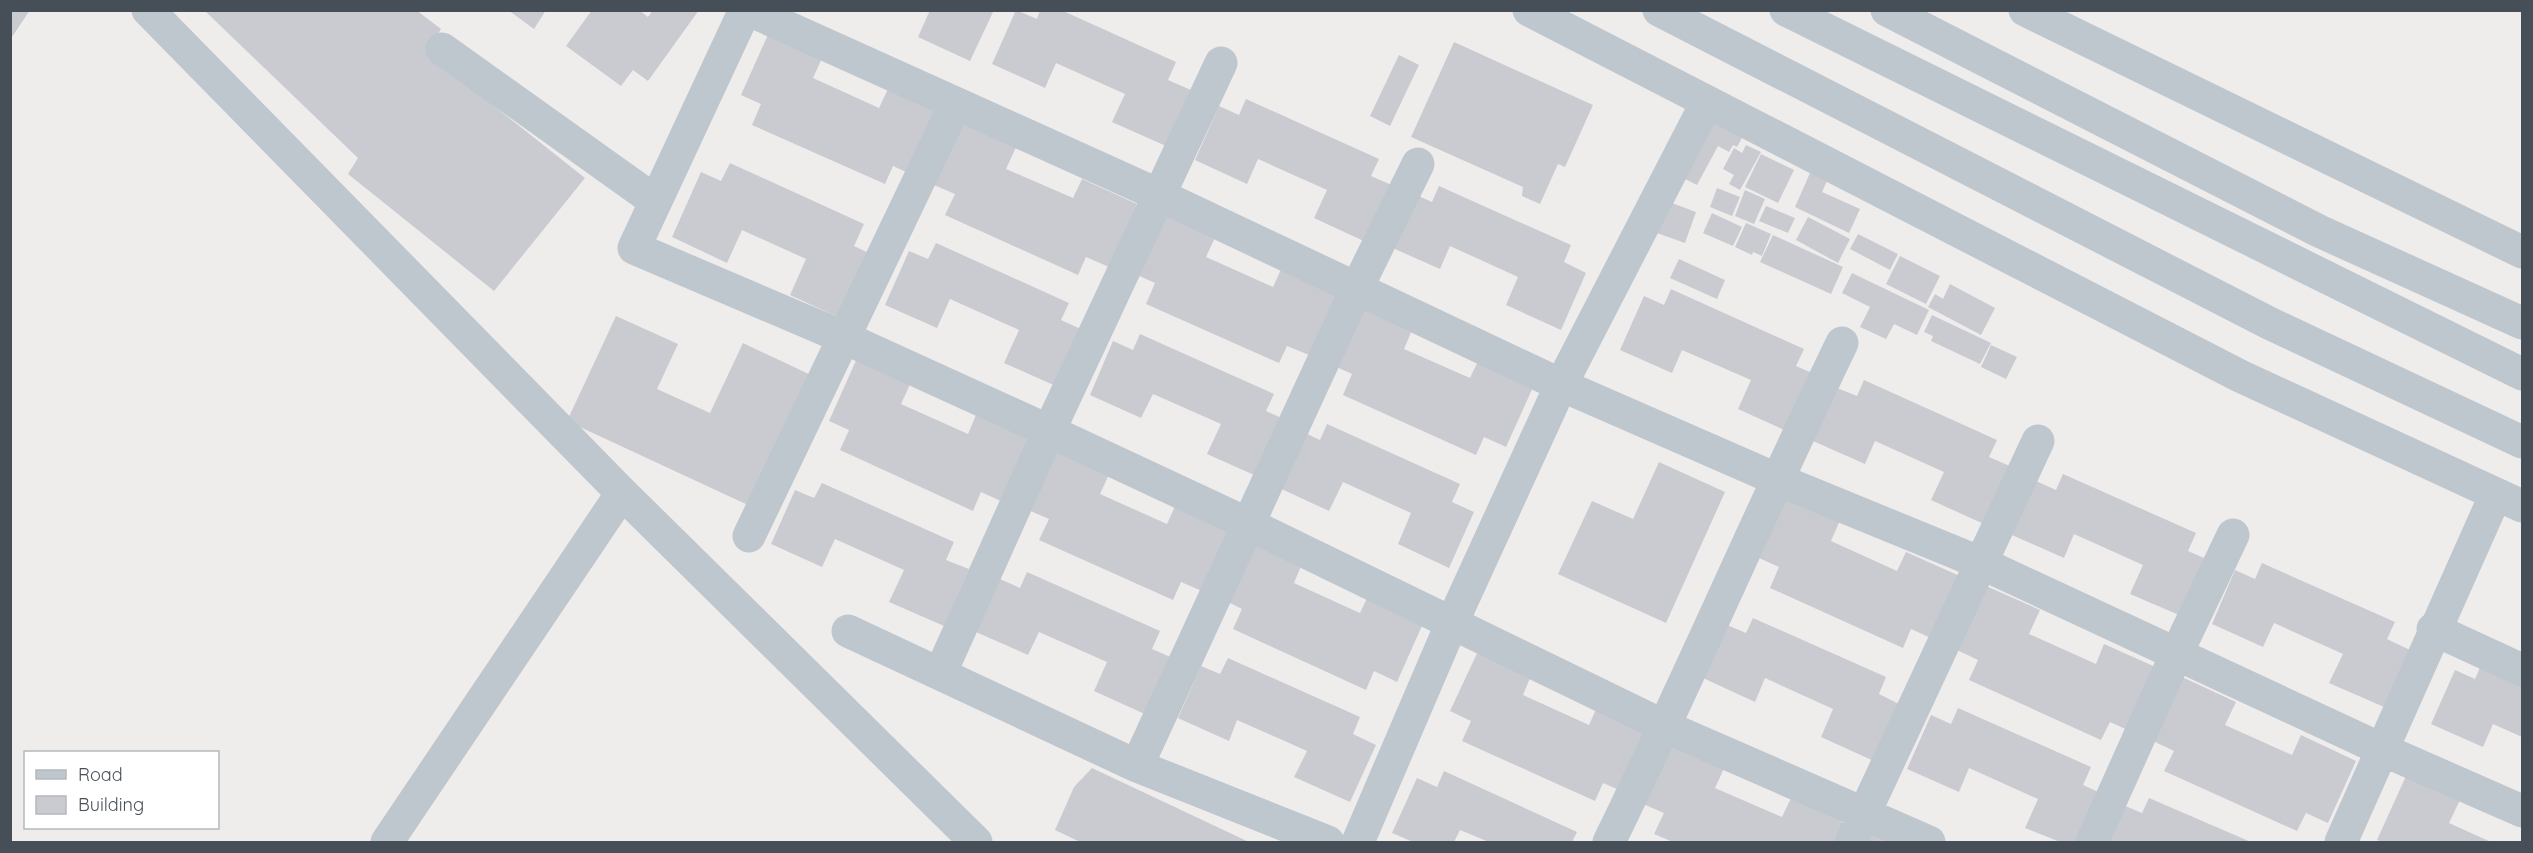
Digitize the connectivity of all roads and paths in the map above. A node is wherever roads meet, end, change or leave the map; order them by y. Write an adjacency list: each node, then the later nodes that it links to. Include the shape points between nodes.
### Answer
1 (148, 10): 27 (street)
2 (747, 10): 12 (street); 15 (street)
3 (1529, 10): 11 (street)
4 (1659, 10): 25 (street, via 2269,323)
5 (1786, 10): 21 (street)
6 (1887, 10): 18 (street, via 2319,231)
7 (2025, 10): 8 (street)
8 (2073, 21): 16 (street)
9 (442, 49): 15 (street)
10 (1221, 63): 14 (street)
11 (1707, 102): 22 (street); 28 (street, via 2240,376)
12 (956, 105): 14 (street); 19 (street)
13 (1418, 164): 17 (street)
14 (1159, 195): 17 (street); 23 (street)
15 (655, 201): 19 (street, via 634,248)
16 (2523, 252)
17 (1357, 288): 22 (street); 29 (street)
18 (2523, 323)
19 (845, 338): 23 (street); 31 (street)
20 (1842, 343): 26 (street)
21 (2523, 374)
22 (1561, 385): 26 (street); 33 (street)
23 (1048, 431): 29 (street); 38 (street)
24 (2038, 441): 32 (street)
25 (2523, 442)
26 (1776, 479): 32 (street); 39 (street)
27 (622, 493): 44 (street); 45 (street)
28 (2509, 500): 34 (street)
29 (1248, 524): 33 (street); 41 (street)
30 (2233, 535): 36 (street)
31 (749, 536)
32 (1982, 563): 36 (street); 43 (street)
33 (1451, 625): 39 (street); 47 (street)
34 (2433, 629): 37 (street); 40 (street)
35 (848, 631): 38 (street)
36 (2176, 655): 40 (street); 50 (street)
37 (2523, 670)
38 (940, 674): 41 (street)
39 (1666, 727): 43 (street); 48 (street)
40 (2383, 750): 42 (street); 51 (street)
41 (1137, 766): 46 (street)
42 (2523, 811)
43 (1858, 828): 49 (street)
44 (387, 843)
45 (976, 843)
46 (1328, 843)
47 (1358, 843)
48 (1609, 843)
49 (1929, 843)
50 (2092, 843)
51 (2341, 843)

